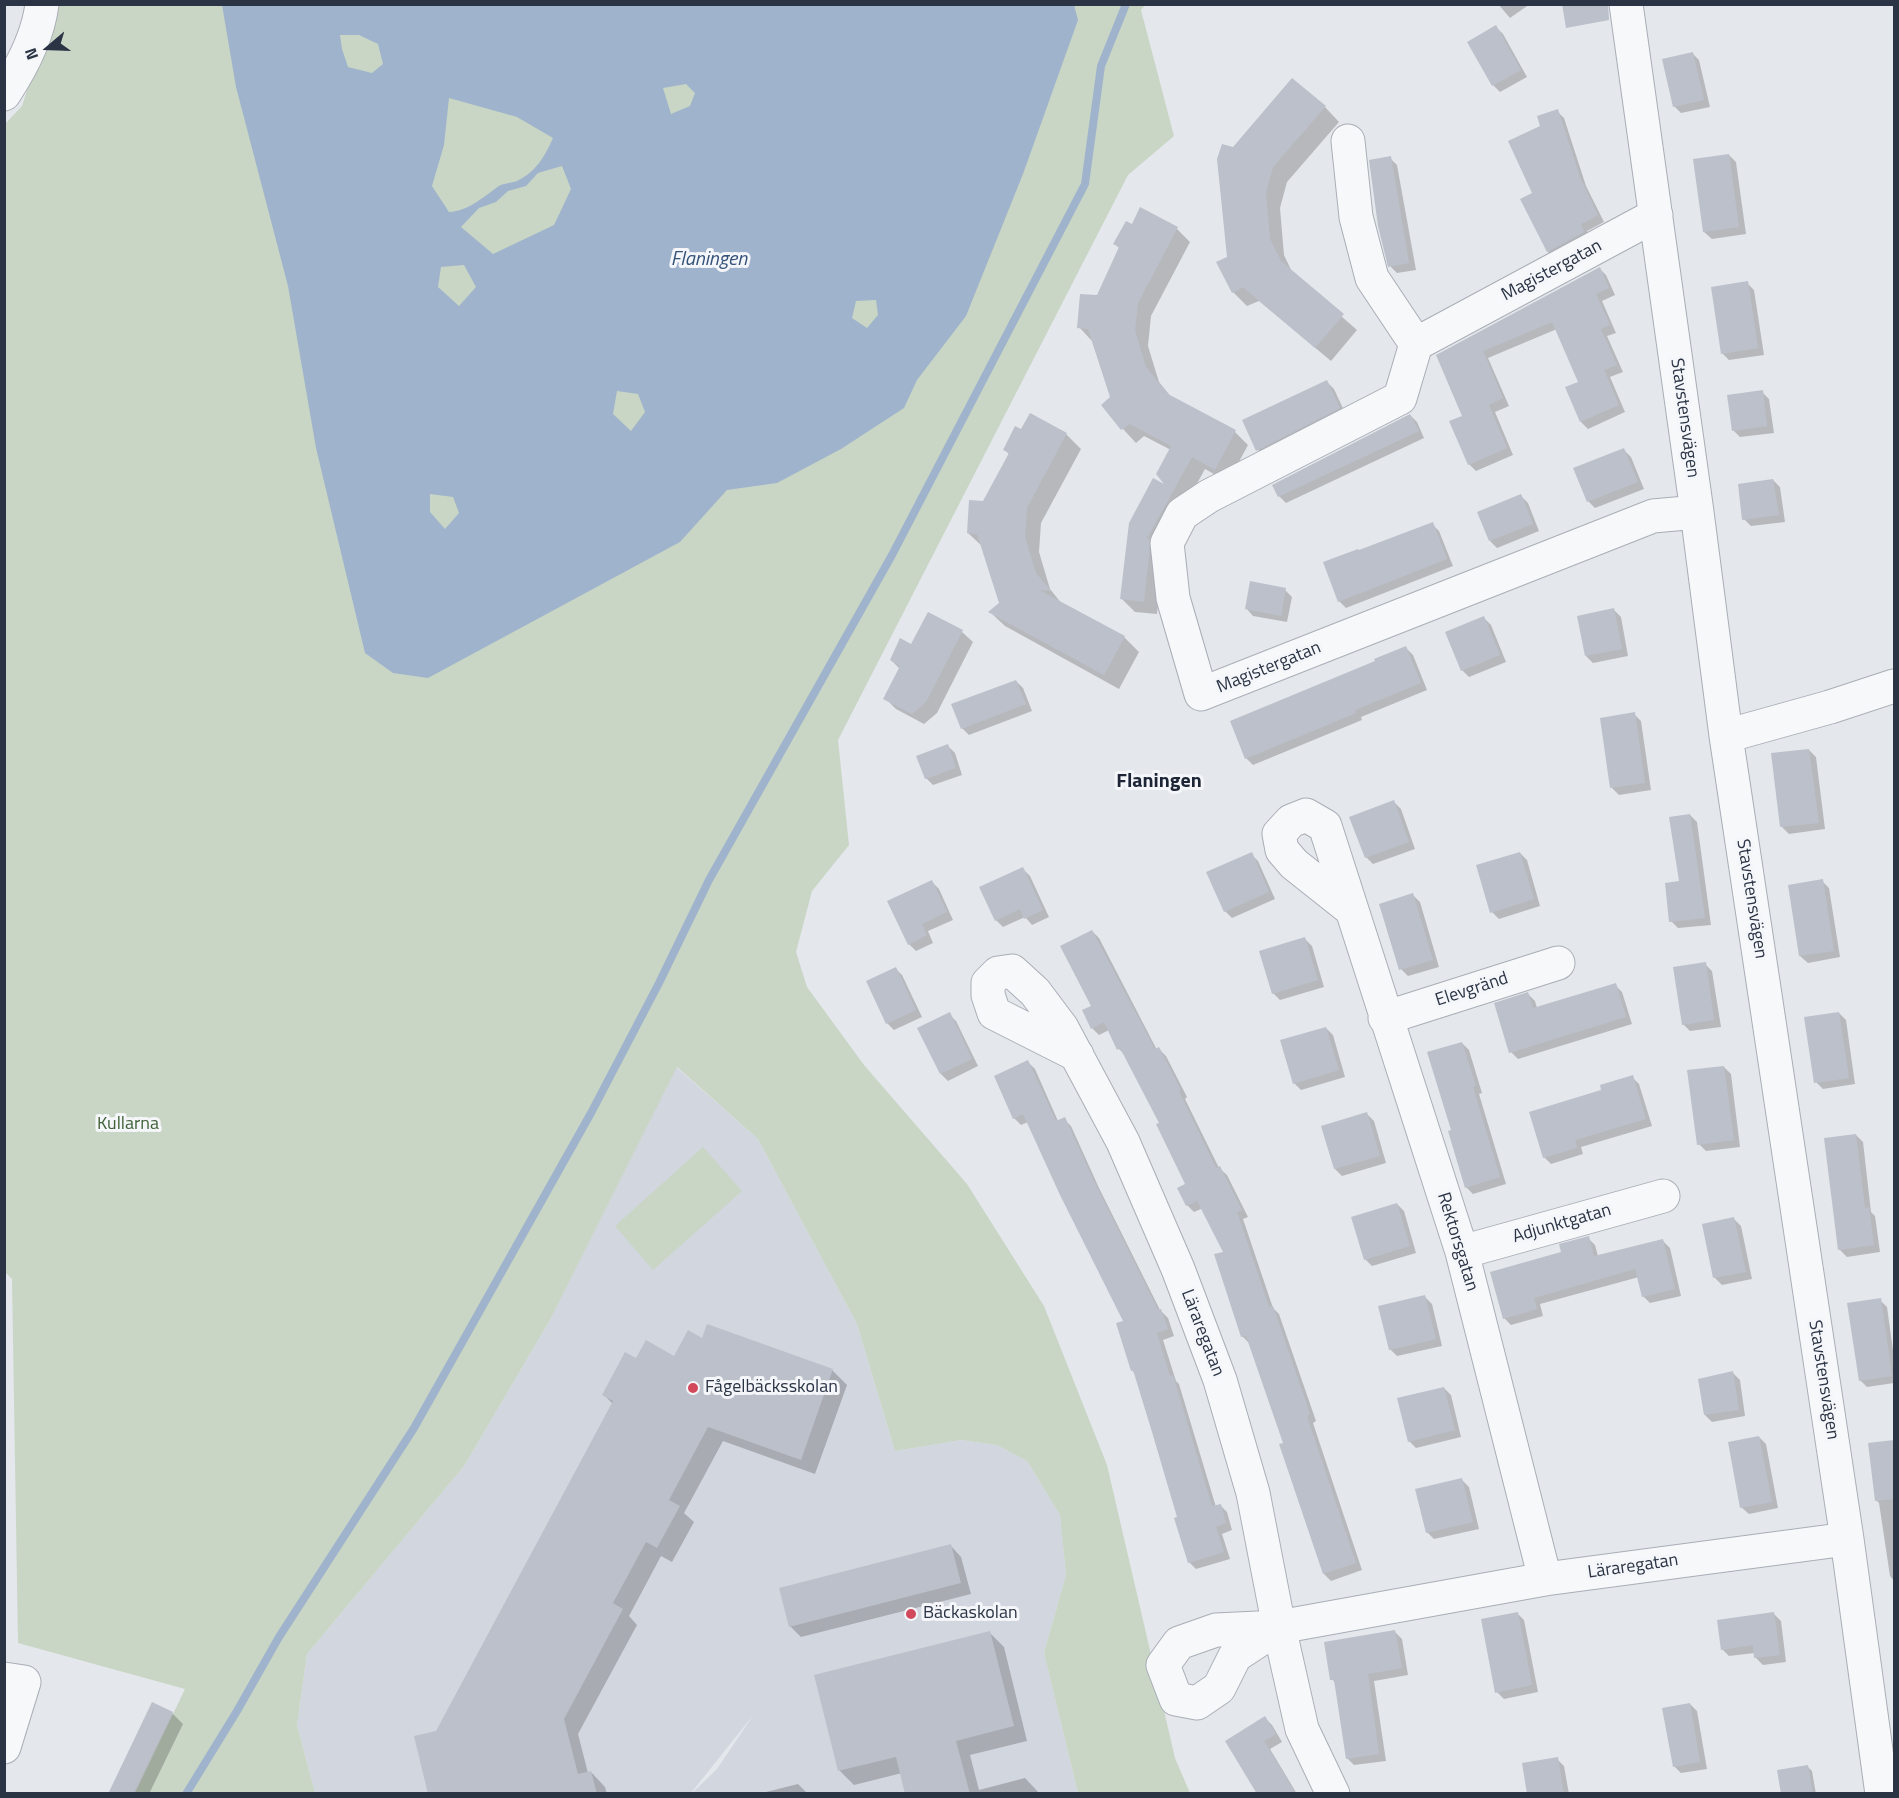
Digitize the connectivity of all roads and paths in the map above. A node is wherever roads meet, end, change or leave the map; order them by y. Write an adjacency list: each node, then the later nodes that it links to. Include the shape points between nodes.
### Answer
1 (42, 4): 3 (street, via 23,66)
2 (1626, 4): 5 (street, Stavstensvägen)
3 (4, 94)
4 (1348, 141): 6 (street, via 1356,217 1372,278)
5 (1656, 215): 6 (street, Magistergatan); 7 (street, Stavstensvägen)
6 (1416, 344): 7 (street, Magistergatan, via 1400,398 1209,496 1182,514 1167,543 1173,598 1201,694 1653,516)
7 (1697, 512): 9 (street, Stavstensvägen)
8 (1894, 686): 9 (street)
9 (1726, 736): 16 (street, Stavstensvägen)
10 (1352, 910): 12 (street, Rektorsgatan)
11 (1558, 963): 12 (street, Elevgränd)
12 (1385, 1018): 15 (street, Rektorsgatan)
13 (1077, 1055): 18 (street, Läraregatan, via 1123,1142 1220,1380 1253,1493)
14 (1663, 1196): 15 (street, Adjunktgatan)
15 (1462, 1252): 17 (street, Rektorsgatan)
16 (1847, 1539): 17 (street, Läraregatan); 22 (street, Stavstensvägen)
17 (1545, 1579): 18 (street, Läraregatan)
18 (1279, 1627): 21 (street, via 1302,1729)
19 (4, 1679): 20 (street, via 24,1682)
20 (4, 1747)
21 (1333, 1794)
22 (1882, 1794)

